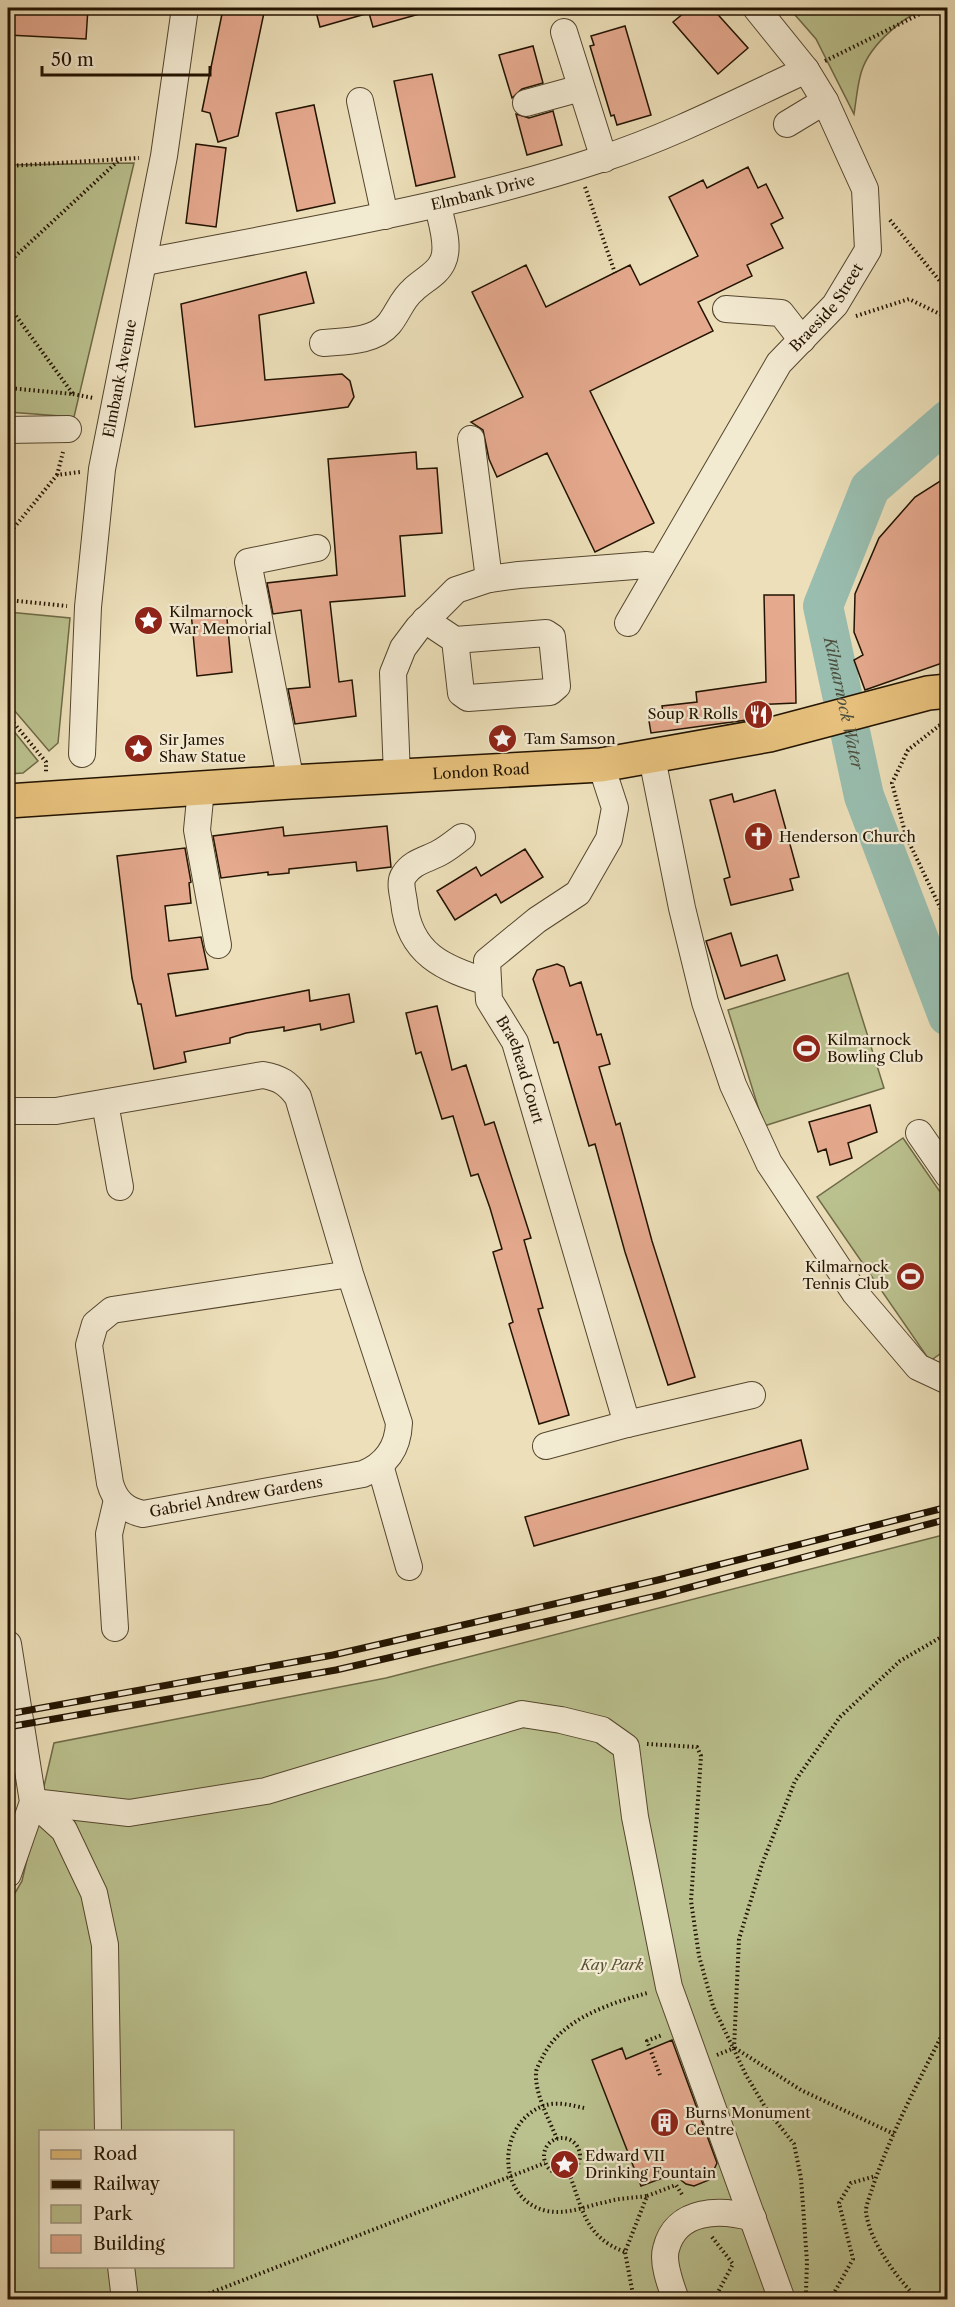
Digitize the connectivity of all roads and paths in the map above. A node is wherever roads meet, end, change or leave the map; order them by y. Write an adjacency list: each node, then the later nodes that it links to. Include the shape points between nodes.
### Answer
1 (185, 8): 11 (street, Elmbank Avenue)
2 (756, 8): 5 (street, Braeside Street)
3 (932, 8): 5 (path)
4 (564, 32): 6 (street)
5 (806, 70): 8 (street, Braeside Street); 13 (street, Elmbank Drive)
6 (581, 88): 9 (street); 13 (street)
7 (360, 101): 18 (street)
8 (825, 101): 10 (street); 16 (street, Braeside Street)
9 (526, 103)
10 (787, 124)
11 (164, 156): 12 (path); 19 (street, Elmbank Avenue)
12 (120, 159): 14 (path); 20 (path)
13 (604, 159): 17 (street, Elmbank Drive)
14 (8, 166)
15 (585, 187): 21 (path)
16 (865, 189): 22 (path); 27 (street, Braeside Street, via 868,250 836,305)
17 (438, 206): 18 (street, Elmbank Drive); 28 (street, via 445,250 438,270 411,291 389,325 378,333)
18 (384, 216): 19 (street, Elmbank Drive)
19 (145, 262): 33 (street, Elmbank Avenue)
20 (8, 263)
21 (615, 273)
22 (948, 291)
23 (8, 305): 29 (path, via 73,394)
24 (726, 309): 27 (street, via 781,313)
25 (855, 316): 26 (path, via 909,299)
26 (948, 318)
27 (802, 340): 36 (street, Braeside Street, via 780,363)
28 (323, 344)
29 (8, 388)
30 (68, 429): 31 (street)
31 (8, 430)
32 (471, 439): 37 (street)
33 (102, 469): 34 (path, via 57,475); 39 (street, Elmbank Avenue)
34 (8, 535)
35 (317, 548): 50 (street, via 248,562)
36 (660, 567): 37 (street); 41 (street, Braeside Street)
37 (489, 579): 40 (street, via 456,590)
38 (8, 600): 39 (path)
39 (88, 607): 46 (street, Elmbank Avenue)
40 (425, 620): 42 (street); 49 (street, via 403,648 393,673)
41 (628, 624)
42 (455, 640)
43 (948, 691): 47 (main road, London Road, via 770,735)
44 (8, 716): 52 (path, via 46,762 46,775 24,785)
45 (940, 725): 54 (path, via 908,750 892,783 906,836)
46 (82, 754)
47 (652, 758): 48 (main road, London Road); 63 (street, via 705,1002 733,1085 769,1163 855,1293 918,1367)
48 (601, 765): 49 (main road, London Road); 56 (street, Braehead Court, via 615,808 609,839 578,893 537,920 488,961)
49 (397, 776): 50 (main road, London Road)
50 (291, 782): 51 (main road, London Road)
51 (201, 789): 52 (main road, London Road); 55 (street, via 197,830)
52 (15, 802)
53 (462, 837): 56 (street, via 405,873 401,879 405,913 419,946 432,958 456,972)
54 (948, 924)
55 (218, 945)
56 (488, 982): 65 (street, Braehead Court, via 489,1000 515,1042)
57 (105, 1102): 58 (street, via 56,1111); 61 (street); 62 (street, via 264,1075 290,1085 298,1097)
58 (8, 1111)
59 (919, 1133): 60 (street)
60 (948, 1175)
61 (120, 1187)
62 (350, 1274): 67 (street, via 399,1423 393,1450); 68 (street, via 112,1310 103,1316 95,1324 89,1345 110,1483)
63 (948, 1381)
64 (752, 1395): 65 (street)
65 (627, 1424): 66 (street)
66 (546, 1446)
67 (380, 1465): 68 (street, Gabriel Andrew Gardens, via 363,1474 143,1514 132,1512); 69 (street)
68 (117, 1500): 70 (street, via 109,1534)
69 (409, 1567)
70 (116, 1628)
71 (948, 1633): 79 (path, via 900,1661 840,1717 795,1781 762,1864 739,1939)
72 (8, 1644): 74 (street)
73 (626, 1747): 74 (street, via 602,1730 522,1714 266,1791 129,1813); 76 (street, via 635,1817); 79 (path, via 689,1745 697,1747 701,1756 691,1901 699,1956)
74 (33, 1802): 75 (street); 83 (street, via 64,1830 94,1893 105,1945)
75 (8, 1874)
76 (669, 1987): 78 (street); 81 (path, via 619,2001 588,2014 564,2031 547,2048 536,2071)
77 (948, 2023): 84 (path)
78 (683, 2028): 80 (path, via 647,2041); 89 (street)
79 (732, 2049): 84 (path, via 801,2090); 103 (path, via 767,2110 794,2144 801,2178)
80 (660, 2075)
81 (544, 2106): 82 (path, via 559,2103); 85 (path); 90 (path, via 518,2125 508,2144)
82 (584, 2108)
83 (108, 2130)
84 (894, 2134): 88 (path)
85 (557, 2139): 86 (path, via 545,2149); 87 (path, via 572,2141 580,2154)
86 (545, 2163): 87 (path, via 552,2172); 90 (path)
87 (569, 2173): 92 (path)
88 (876, 2176): 104 (path, via 850,2183 839,2203 853,2259); 105 (path, via 866,2210 879,2249 903,2285)
89 (740, 2177): 93 (street); 94 (street)
90 (511, 2178): 92 (path, via 530,2205 548,2211); 98 (path)
91 (647, 2196): 92 (path, via 606,2201); 93 (path, via 676,2185); 95 (path)
92 (582, 2209): 95 (path, via 590,2228 606,2245)
93 (708, 2214): 94 (street, via 731,2212); 100 (street, via 687,2219 673,2233 665,2250); 101 (path, via 733,2264)
94 (753, 2218): 102 (street)
95 (625, 2252): 99 (path)
96 (121, 2268): 97 (street)
97 (125, 2300)
98 (192, 2300)
99 (634, 2300)
100 (676, 2300)
101 (717, 2300)
102 (782, 2300)
103 (806, 2300)
104 (834, 2300)
105 (919, 2300)

